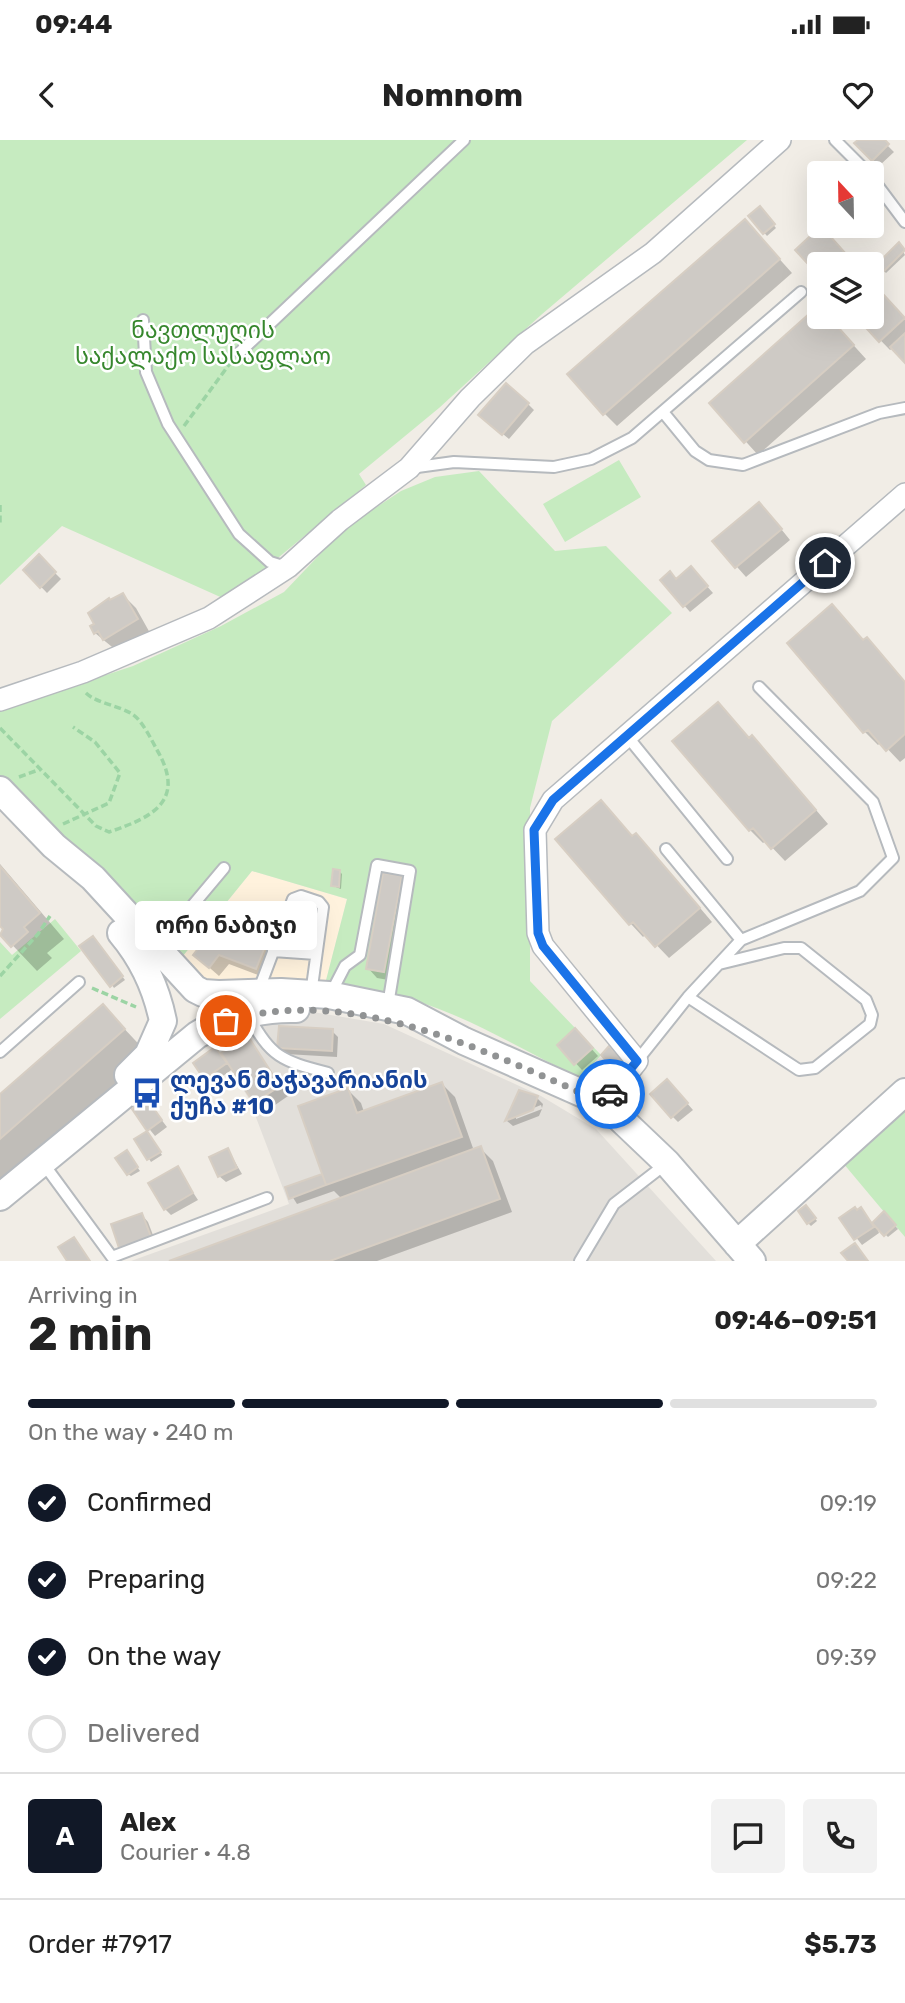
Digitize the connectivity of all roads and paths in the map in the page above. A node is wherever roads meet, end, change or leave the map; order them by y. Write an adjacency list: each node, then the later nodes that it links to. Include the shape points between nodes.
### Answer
1 (464, 140): 9 (lane)
2 (780, 140): 13 (street, via 653,253 526,344 470,398)
3 (835, 140): 4 (lane)
4 (856, 161)
5 (884, 194): 6 (lane)
6 (905, 222)
7 (802, 292): 11 (lane)
8 (143, 320): 12 (lane, via 146,372)
9 (240, 352): 12 (path)
10 (905, 408): 11 (lane, via 879,413 743,465 709,460 695,451)
11 (663, 412): 13 (lane, via 632,438 591,459 554,467 454,462)
12 (176, 436): 17 (lane, via 239,534 270,562)
13 (409, 468): 17 (street)
14 (905, 494): 23 (street)
15 (0, 505): 16 (path)
16 (0, 525)
17 (288, 567): 18 (street, via 209,618)
18 (83, 672): 20 (street); 26 (path, via 85,694 135,715 167,766 169,789 158,810 109,832)
19 (759, 687): 32 (lane, via 873,802 893,858 860,891)
20 (0, 700)
21 (74, 727): 26 (path, via 95,742 120,773 109,803)
22 (0, 728): 24 (path)
23 (627, 736): 29 (lane); 48 (street, via 553,800 534,830 538,933 543,946)
24 (41, 769): 25 (path); 26 (path)
25 (7, 785): 27 (street)
26 (85, 814): 27 (path)
27 (56, 836): 33 (street); 44 (street, via 83,888 139,953)
28 (666, 849): 32 (lane)
29 (727, 859)
30 (225, 868): 33 (lane)
31 (50, 916): 37 (path)
32 (741, 940): 36 (lane)
33 (156, 949): 39 (street)
34 (273, 951): 35 (lane); 35 (lane, via 293,899 301,896 323,907); 42 (lane)
35 (316, 954): 40 (lane)
36 (719, 964): 41 (lane); 41 (lane, via 801,948 866,1000 870,1024 815,1068 799,1070)
37 (0, 976)
38 (79, 982): 44 (path); 47 (lane)
39 (199, 991): 42 (street); 44 (street, via 179,988); 45 (street, via 211,1007 208,1024)
40 (320, 995): 42 (street); 43 (street); 43 (lane, via 360,954 377,865 410,871)
41 (688, 997): 48 (lane)
42 (253, 1003): 45 (street); 46 (street, via 323,1010); 49 (lane, via 265,1042 283,1061)
43 (388, 1006): 46 (street)
44 (155, 1014): 45 (street, via 173,1033 189,1037); 52 (street, via 148,1055)
45 (200, 1033): 52 (street)
46 (464, 1041): 51 (street)
47 (0, 1052)
48 (637, 1061): 51 (street)
49 (328, 1073)
50 (905, 1092): 56 (street)
51 (604, 1103): 53 (street)
52 (47, 1156): 54 (street); 55 (lane, via 113,1257)
53 (667, 1163): 56 (street); 57 (lane, via 614,1204)
54 (0, 1197)
55 (267, 1198)
56 (745, 1252)
57 (580, 1261)

